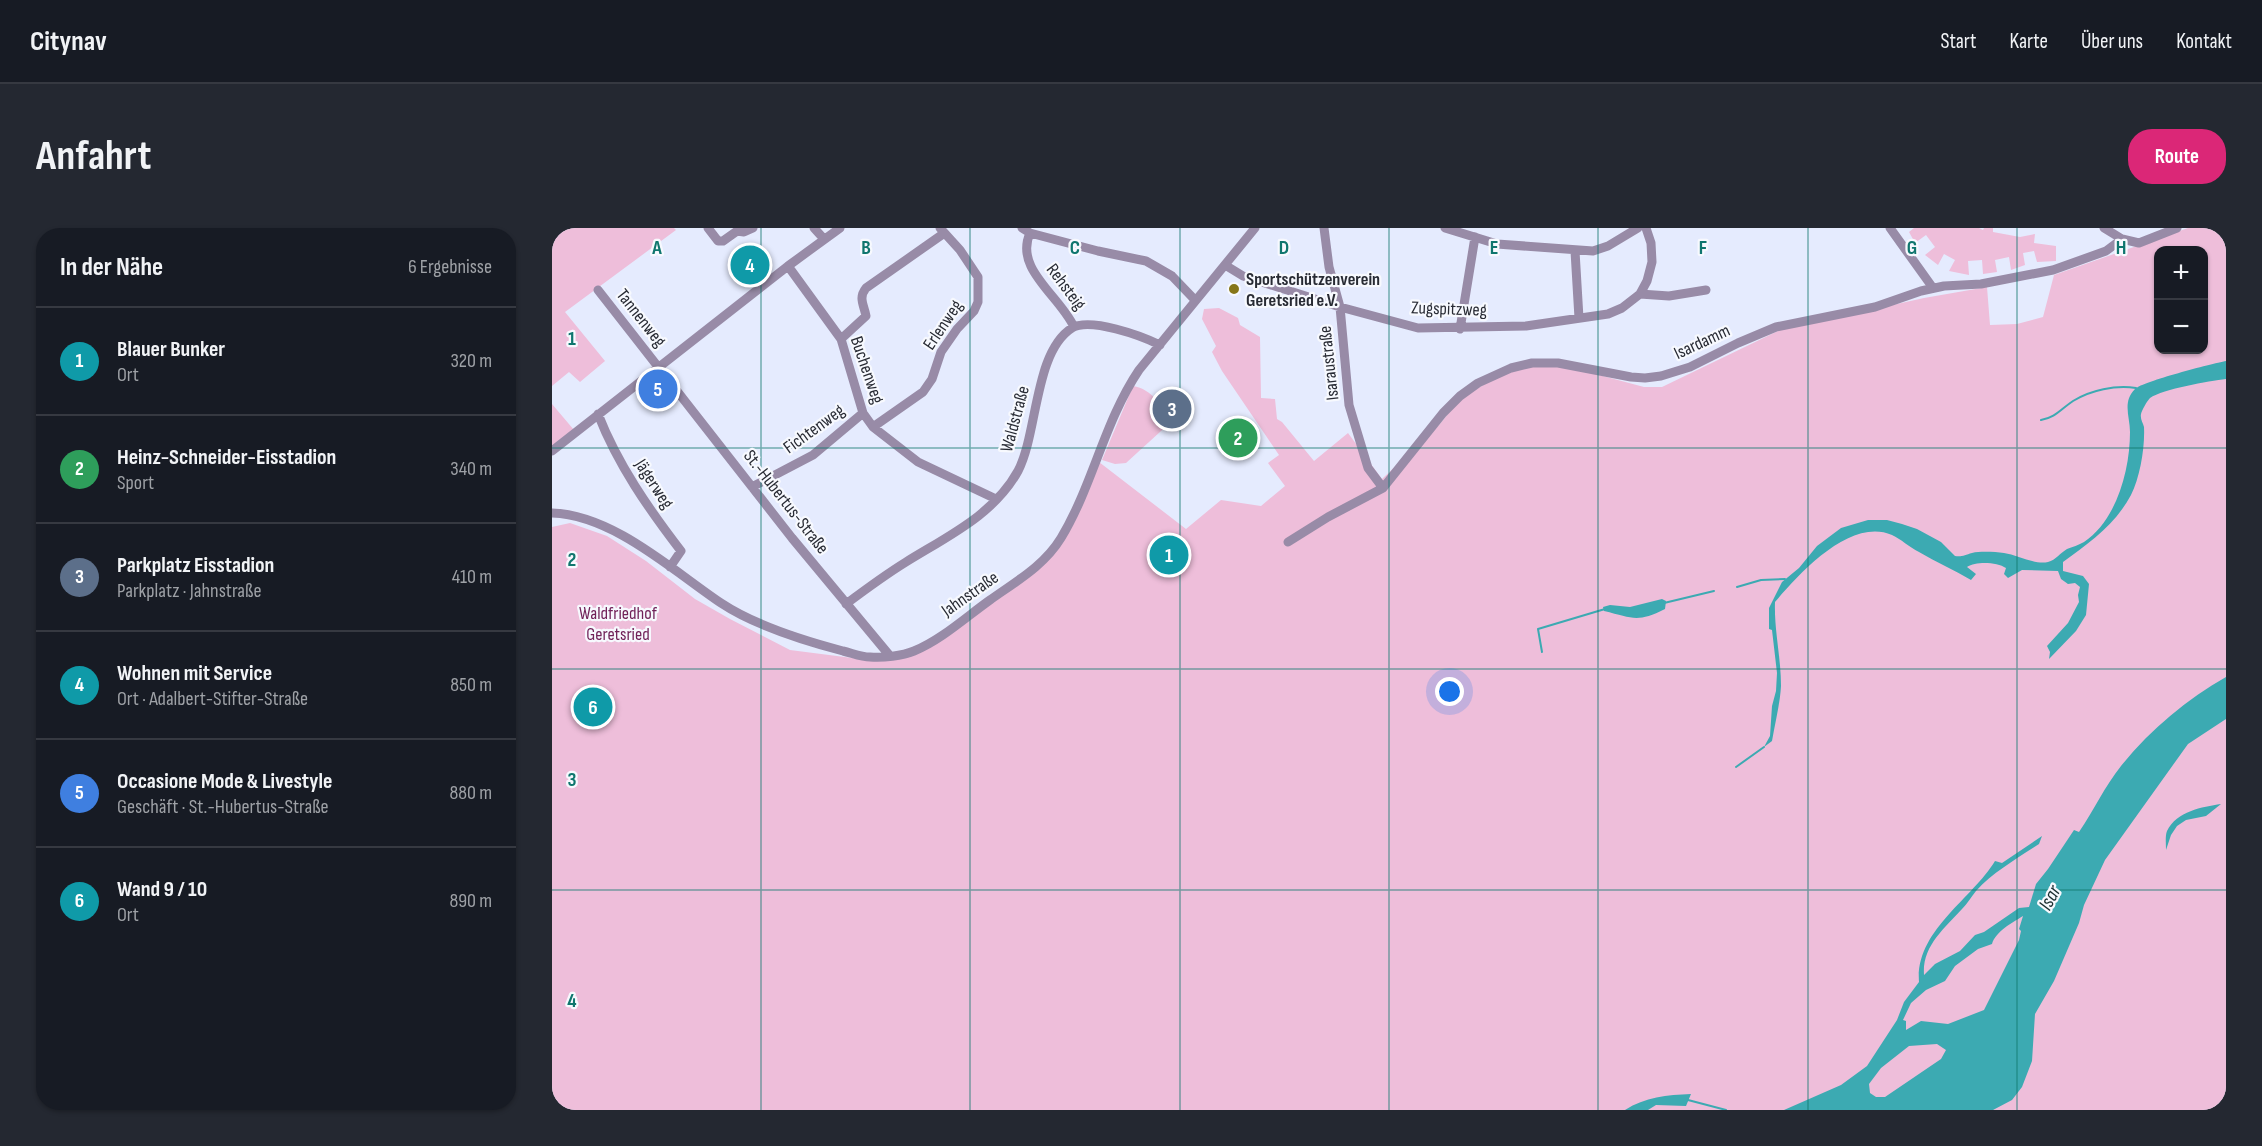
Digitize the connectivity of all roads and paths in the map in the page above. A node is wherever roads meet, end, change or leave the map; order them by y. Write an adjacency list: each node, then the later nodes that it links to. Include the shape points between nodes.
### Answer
1 (708, 228): 2 (street, via 718,241)
2 (753, 228)
3 (814, 228): 17 (street)
4 (840, 228): 17 (street)
5 (1255, 228): 20 (street, Jahnstraße)
6 (1324, 228): 27 (street, Isaraustraße)
7 (1445, 228): 15 (street)
8 (1638, 228): 19 (street, via 1608,246)
9 (1646, 228): 25 (street, via 1652,262)
10 (1890, 228): 22 (street)
11 (2103, 228): 18 (street)
12 (2177, 228): 18 (street, via 2139,243)
13 (941, 231): 31 (street, via 866,288 861,302 866,316); 36 (street, Erlenweg, via 978,277 978,302 941,352 923,393)
14 (1026, 231): 26 (street, via 1146,261 1172,276); 29 (street, Rehsteig, via 1030,267 1066,310)
15 (1459, 231): 16 (street)
16 (1475, 237): 19 (street, via 1497,244); 30 (street)
17 (824, 239): 21 (street)
18 (2122, 239): 22 (street, Isardamm, via 2106,252 2053,270 1981,284)
19 (1575, 251): 28 (street)
20 (1225, 265): 26 (street, Jahnstraße); 27 (street, Zugspitzweg, via 1239,275)
21 (788, 266): 31 (street, Buchenweg); 33 (street)
22 (1933, 288): 39 (street, Isardamm, via 1875,307 1776,327 1690,367 1660,376 1631,377 1558,363 1511,368 1478,383 1461,396)
23 (598, 290): 33 (street, Tannenweg)
24 (1706, 290): 25 (street, via 1669,296)
25 (1640, 294): 28 (street, Zugspitzweg, via 1608,314)
26 (1195, 300): 32 (street, Jahnstraße)
27 (1340, 307): 30 (street, Zugspitzweg, via 1418,328); 39 (street, Isaraustraße, via 1349,405 1368,468)
28 (1579, 318): 30 (street, Zugspitzweg, via 1526,326)
29 (1074, 327): 32 (street, via 1126,331); 40 (street, Waldstraße, via 1060,338 1052,354 1038,394 1026,453)
30 (1460, 329)
31 (841, 339): 34 (street, Buchenweg)
32 (1160, 345): 45 (street, Jahnstraße, via 1124,392 1071,520 1042,562 933,640 914,651)
33 (659, 367): 35 (street); 38 (street, St.-Hubertus-Straße)
34 (863, 413): 36 (street, Buchenweg); 38 (street, Fichtenweg, via 813,455)
35 (598, 414): 37 (street); 43 (street, Jägerweg, via 609,444 640,497 681,551)
36 (873, 427): 40 (street, Buchenweg, via 918,462)
37 (552, 451)
38 (752, 487): 44 (street, St.-Hubertus-Straße)
39 (1383, 488): 42 (street, Isardamm)
40 (996, 499): 44 (street, Waldstraße, via 980,515 887,573)
41 (552, 513): 43 (street, Jahnstraße, via 571,513 610,527)
42 (1288, 542)
43 (670, 567): 45 (street, Jahnstraße, via 733,610 804,641 869,657)
44 (846, 604): 45 (street, St.-Hubertus-Straße)
45 (890, 656)

